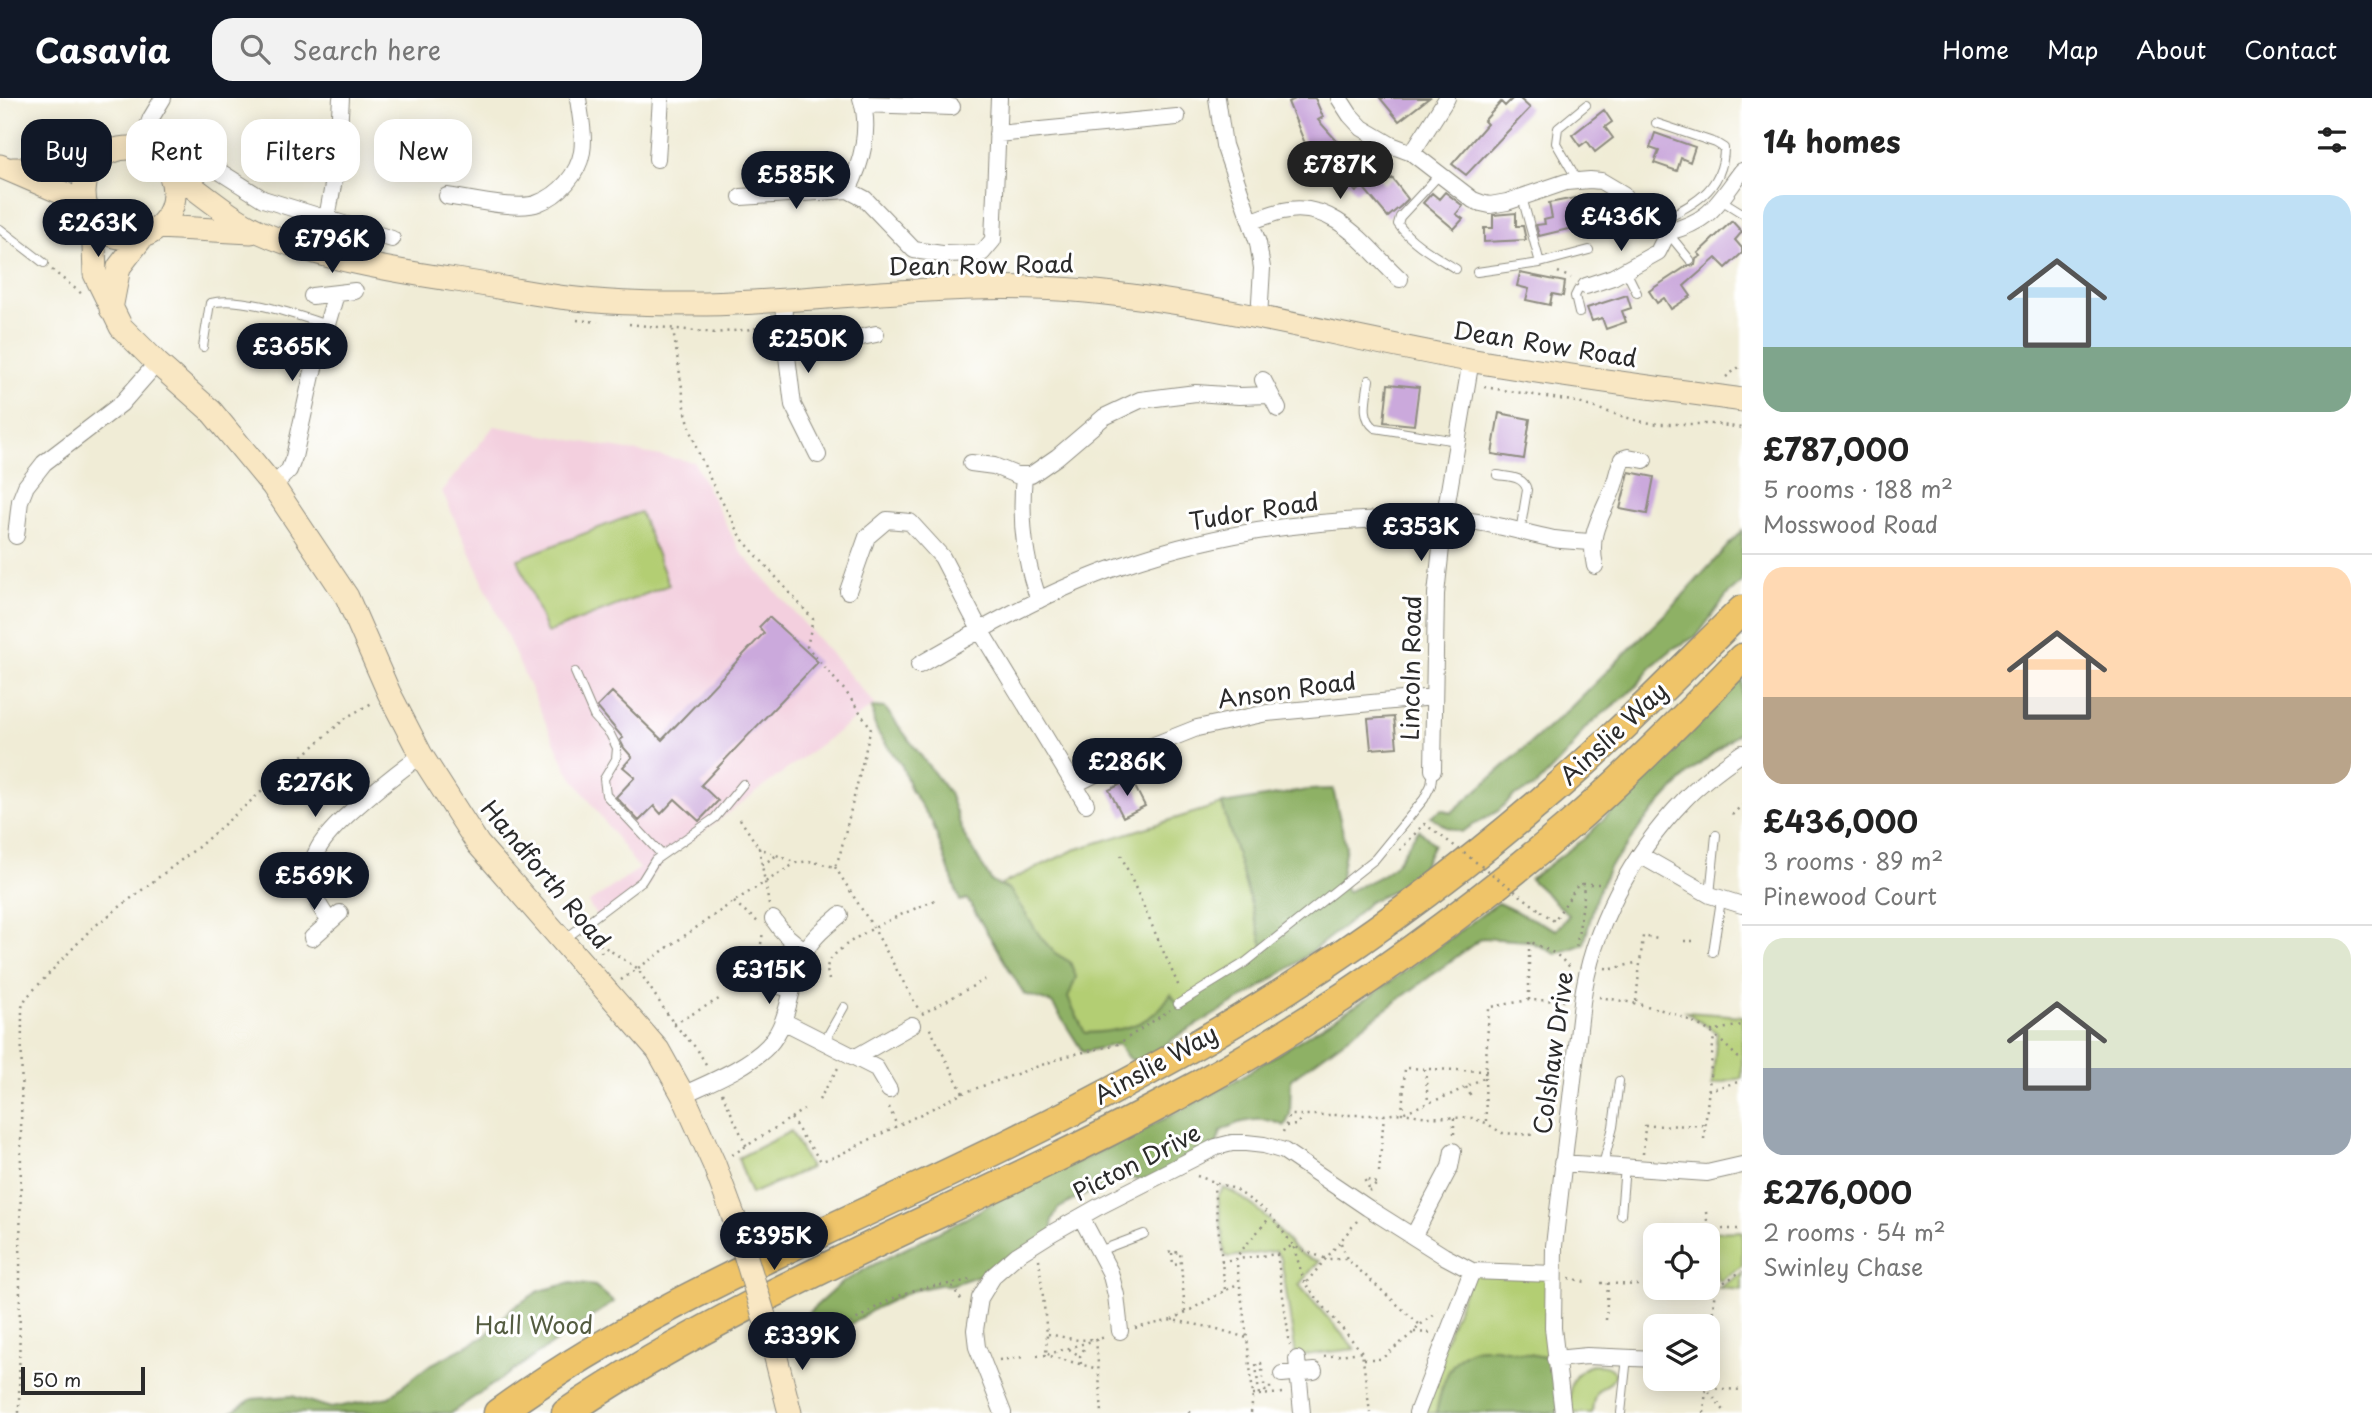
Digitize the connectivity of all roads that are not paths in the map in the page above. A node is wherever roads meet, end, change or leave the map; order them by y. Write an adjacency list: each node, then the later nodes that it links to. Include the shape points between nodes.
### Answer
1 (163, 98): 13 (street)
2 (341, 98): 33 (street, via 337,163)
3 (578, 98): 27 (street, via 583,150 575,175 560,189 537,204 506,205)
4 (661, 98): 17 (street)
5 (999, 98): 15 (street)
6 (1217, 98): 34 (street, via 1224,145)
7 (1339, 98): 16 (street, via 1362,128)
8 (1447, 98): 16 (street)
9 (862, 101): 11 (street); 26 (street, via 864,138)
10 (1586, 105): 22 (lane, via 1558,128 1556,143)
11 (952, 107)
12 (1177, 117): 15 (street)
13 (151, 119)
14 (1656, 123): 35 (lane, via 1724,148 1724,160 1713,184 1701,199)
15 (997, 134): 26 (street, via 993,240 982,253 914,250 864,199)
16 (1412, 153): 20 (street)
17 (657, 159)
18 (5, 168): 32 (main road, via 65,194)
19 (1742, 171): 30 (street)
20 (1440, 174): 29 (street, via 1481,203); 44 (lane, via 1398,224)
21 (227, 176): 33 (street, via 262,199)
22 (1578, 181): 29 (street); 35 (street, via 1612,186)
23 (85, 182): 32 (main road)
24 (171, 182): 37 (main road, via 170,212)
25 (185, 182): 38 (main road, Dean Row Road)
26 (848, 190): 28 (street)
27 (447, 196)
28 (741, 197)
29 (1522, 197): 43 (lane)
30 (1720, 199): 31 (lane); 35 (street, via 1699,222)
31 (1742, 213)
32 (89, 214): 37 (main road, via 113,235 132,238); 54 (main road, Handforth Road, via 95,274)
33 (327, 218): 39 (street)
34 (1252, 221): 47 (street, via 1282,211 1314,210 1343,224); 56 (street, via 1262,268)
35 (1662, 227): 41 (lane); 45 (street, via 1658,252)
36 (0, 229): 42 (lane)
37 (151, 231): 38 (main road, Dean Row Road); 54 (main road, via 119,267)
38 (261, 233): 53 (main road, Dean Row Road, via 318,252 421,275 576,299 706,304)
39 (392, 239)
40 (1589, 250): 43 (lane)
41 (1690, 260)
42 (44, 263)
43 (1540, 263): 46 (lane)
44 (1456, 269)
45 (1626, 271): 48 (street); 51 (lane)
46 (1477, 272)
47 (1400, 279)
48 (1586, 286): 55 (lane, via 1576,296)
49 (355, 292): 50 (street)
50 (336, 293): 52 (street); 57 (street)
51 (1637, 293)
52 (312, 296)
53 (783, 299): 56 (main road, Dean Row Road, via 1030,288 1087,291); 60 (street)
54 (111, 309): 62 (main road, Handforth Road, via 121,327)
55 (1578, 313)
56 (1259, 318): 61 (main road, Dean Row Road)
57 (327, 325): 59 (lane, via 280,310 223,300 209,303); 72 (street, via 294,457)
58 (876, 334): 60 (street)
59 (202, 347)
60 (786, 348): 67 (street, via 793,405)
61 (1471, 360): 65 (main road, Dean Row Road); 66 (street, Lincoln Road)
62 (157, 363): 72 (main road, Handforth Road, via 211,411); 75 (street, via 121,404 38,471 20,501)
63 (1263, 380): 70 (street, via 1274,402 1196,393 1140,400 1104,417 1040,470)
64 (1369, 380): 66 (lane, via 1365,416 1369,424)
65 (1742, 400)
66 (1457, 441): 73 (street, Lincoln Road)
67 (818, 454)
68 (1644, 460): 76 (street, via 1622,459)
69 (971, 463): 70 (street)
70 (1024, 475): 79 (street, via 1023,529)
71 (1497, 475): 74 (lane, via 1526,483)
72 (274, 486): 87 (main road, Handforth Road, via 346,597)
73 (1444, 520): 74 (street, Tudor Road); 79 (street, Tudor Road, via 1324,523 1205,542 1119,566); 85 (street, Lincoln Road, via 1436,594)
74 (1520, 531): 76 (street, Tudor Road)
75 (16, 536)
76 (1592, 542): 77 (street)
77 (1595, 566)
78 (848, 591): 81 (street, via 867,537 887,520 910,522 942,557)
79 (1040, 600): 81 (street, Tudor Road)
80 (1742, 610): 131 (highway, Ainslie Way, via 1542,801 1327,965 1150,1070 1013,1142 636,1325)
81 (980, 630): 83 (street, Tudor Road); 90 (street)
82 (1742, 658): 132 (highway, Ainslie Way, via 1674,729 1570,825 1357,989 1168,1101 734,1314)
83 (919, 665)
84 (575, 672): 93 (lane, via 594,716 617,748 616,760 604,779 606,795)
85 (1434, 696): 88 (street, Lincoln Road); 90 (street, Anson Road, via 1267,713 1198,728 1144,748)
86 (1742, 752): 94 (street, Colshaw Drive, via 1685,799)
87 (421, 755): 99 (street, via 327,833 315,851 311,875 315,897 335,918); 100 (main road, Handforth Road, via 478,844)
88 (1433, 770): 105 (lane, via 1424,799 1375,859 1246,962)
89 (743, 783): 93 (lane, via 715,818)
90 (1074, 785): 91 (street)
91 (1086, 804)
92 (1716, 835): 95 (lane)
93 (662, 855): 100 (lane, via 642,881)
94 (1640, 855): 95 (street); 115 (street, Colshaw Drive, via 1581,968 1583,995)
95 (1716, 898): 96 (street); 102 (lane)
96 (1742, 905)
97 (840, 915): 101 (street)
98 (768, 923): 101 (street)
99 (312, 938)
100 (563, 940): 113 (main road, Handforth Road, via 658,1050)
101 (806, 950): 104 (street)
102 (1713, 951)
103 (748, 983): 104 (lane)
104 (792, 993): 108 (street)
105 (1182, 1002)
106 (844, 1007): 109 (lane)
107 (917, 1020): 110 (street)
108 (783, 1021): 109 (street); 113 (street, via 769,1045 755,1057)
109 (824, 1042): 110 (street)
110 (851, 1055): 112 (street, via 876,1068)
111 (1619, 1081): 116 (lane)
112 (889, 1090)
113 (682, 1095): 133 (main road, Handforth Road, bridge, via 733,1214)
114 (1453, 1152): 122 (street, via 1450,1167)
115 (1562, 1163): 116 (street); 125 (street, Colshaw Drive)
116 (1603, 1165): 118 (street)
117 (1742, 1165): 118 (street, via 1707,1173)
118 (1633, 1167): 119 (lane)
119 (1622, 1216)
120 (1081, 1217): 122 (street, Picton Drive, via 1232,1143 1284,1151); 123 (street); 134 (street, Picton Drive, via 1031,1245 986,1285 978,1307 977,1347)
121 (1144, 1234): 123 (lane)
122 (1414, 1235): 124 (street, Picton Drive)
123 (1099, 1251): 126 (street, via 1114,1284)
124 (1472, 1271): 125 (street, Picton Drive); 136 (street)
125 (1553, 1274): 129 (street, Colshaw Drive)
126 (1120, 1331)
127 (1626, 1357): 128 (street); 129 (street); 138 (lane)
128 (1643, 1358)
129 (1555, 1359): 137 (street, Colshaw Drive)
130 (1297, 1365): 135 (street)
131 (498, 1413)
132 (566, 1413)
133 (790, 1413)
134 (1003, 1413)
135 (1303, 1413)
136 (1417, 1413)
137 (1563, 1413)
138 (1621, 1413)

